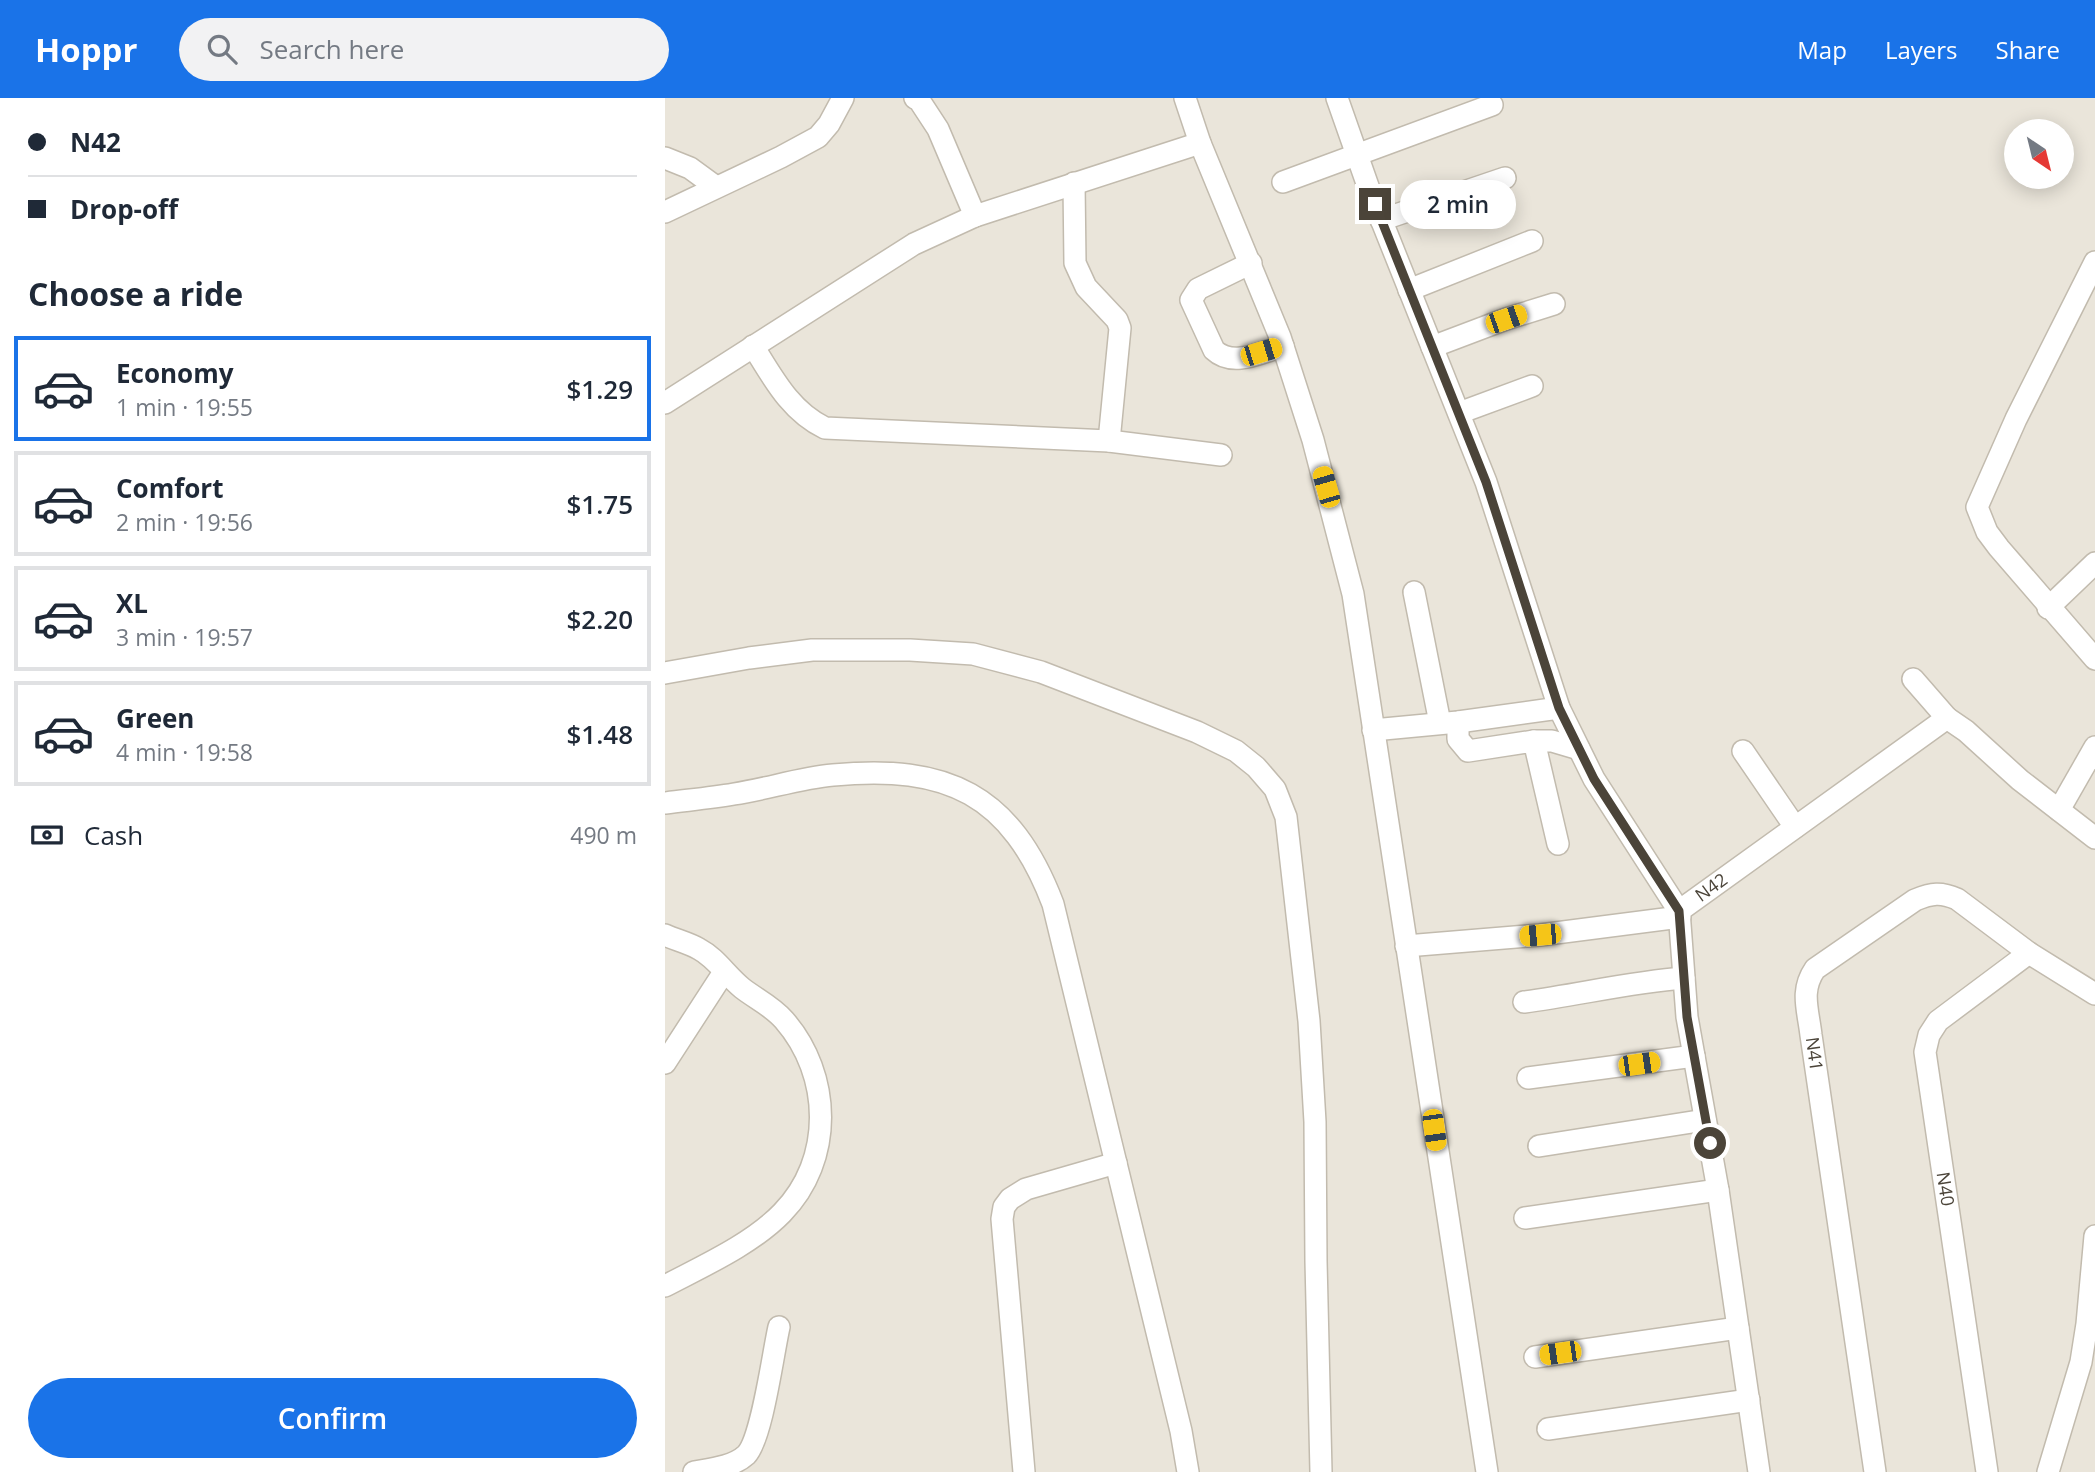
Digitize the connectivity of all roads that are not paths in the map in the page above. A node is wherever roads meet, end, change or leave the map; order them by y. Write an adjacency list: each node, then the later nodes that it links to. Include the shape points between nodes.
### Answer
1 (843, 98): 12 (street, via 818,137)
2 (1185, 98): 6 (street)
3 (1337, 98): 7 (street)
4 (920, 99): 14 (street, via 938,129)
5 (1492, 105): 7 (street)
6 (1200, 143): 11 (street); 18 (street)
7 (1357, 155): 10 (street); 15 (street)
8 (665, 159): 12 (street, via 690,168)
9 (1505, 178): 15 (street)
10 (1283, 182)
11 (1075, 183): 14 (street); 27 (street, via 1075,263 1086,287 1120,328)
12 (716, 187): 13 (street)
13 (665, 212)
14 (975, 216): 21 (street, via 914,244)
15 (1381, 220): 19 (street)
16 (1532, 241): 19 (street)
17 (2095, 262): 31 (street, via 1977,507 1987,532)
18 (1251, 263): 22 (street); 22 (street, via 1198,289 1191,300 1218,354 1239,359)
19 (1409, 290): 23 (street)
20 (1554, 304): 23 (street)
21 (753, 346): 25 (street); 27 (street, via 793,406 825,428)
22 (1283, 346): 38 (street, via 1353,594)
23 (1432, 347): 26 (street)
24 (1532, 386): 26 (street)
25 (665, 403)
26 (1459, 413): 35 (street)
27 (1109, 441): 28 (street)
28 (1221, 455)
29 (2095, 563): 31 (street)
30 (1414, 592): 37 (street)
31 (2049, 608): 32 (street)
32 (2095, 659)
33 (665, 673): 75 (street, via 813,650 973,654 1041,672 1197,732 1236,751 1275,789 1286,817 1309,1021)
34 (1913, 679): 36 (street)
35 (1559, 708): 37 (street); 41 (street)
36 (1947, 718): 44 (street); 45 (street, N42)
37 (1449, 723): 38 (street); 39 (street, via 1468,751)
38 (1373, 730): 50 (street)
39 (1534, 741): 41 (street); 47 (street)
40 (2095, 747): 44 (street)
41 (1579, 749): 48 (street)
42 (1743, 751): 45 (street)
43 (665, 803): 61 (street, via 832,775 900,774 932,778 987,804 1026,847 1053,904)
44 (2059, 810): 46 (street)
45 (1795, 827): 48 (street, N42)
46 (2095, 838)
47 (1558, 844)
48 (1679, 914): 50 (street, via 1540,935); 53 (street, N42)
49 (665, 935): 52 (street, via 700,949)
50 (1406, 946): 76 (street)
51 (2029, 953): 54 (street, N41); 77 (street, N41, via 1957,899 1931,893 1815,969 1806,982); 78 (street, N40, via 1938,1021 1925,1052)
52 (724, 972): 57 (street); 65 (street, via 778,1014 799,1040 817,1082 820,1133 805,1179 783,1213)
53 (1684, 978): 55 (street); 56 (street, N42)
54 (2095, 994)
55 (1524, 1002)
56 (1694, 1056): 58 (street); 59 (street, N42)
57 (665, 1063)
58 (1528, 1078)
59 (1706, 1119): 60 (street); 62 (street, N42)
60 (1539, 1146)
61 (1116, 1163): 73 (street, via 1026,1189 1004,1207 1006,1282); 74 (street)
62 (1718, 1189): 63 (street); 67 (street, N42)
63 (1525, 1218)
64 (2095, 1236): 79 (street, via 2081,1362)
65 (665, 1286)
66 (779, 1327): 72 (street, via 753,1444 735,1463)
67 (1738, 1328): 68 (street); 69 (street, N42)
68 (1535, 1357)
69 (1749, 1400): 70 (street); 71 (street, N42)
70 (1548, 1429)
71 (1754, 1471)
72 (694, 1472)
73 (1024, 1472)
74 (1188, 1472)
75 (1321, 1472)
76 (1487, 1472)
77 (1875, 1472)
78 (1987, 1472)
79 (2048, 1472)

